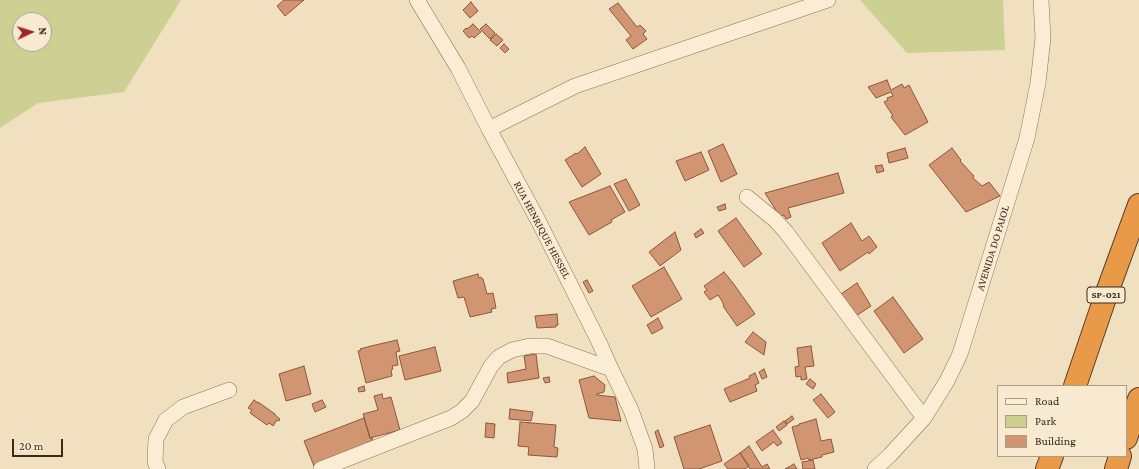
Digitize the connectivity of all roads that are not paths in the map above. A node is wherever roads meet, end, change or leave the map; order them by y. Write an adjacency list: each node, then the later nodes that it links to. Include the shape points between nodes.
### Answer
1 (417, 0): 4 (street, RUA HENRIQUE HESSEL, via 458,68)
2 (828, 0): 4 (street, via 575,86)
3 (1041, 0): 11 (street, AVENIDA DO PAIOL, via 1043,38 1038,83 1027,138 960,354)
4 (489, 129): 7 (street, RUA HENRIQUE HESSEL, via 564,271)
5 (747, 197): 11 (street, via 786,232)
6 (1139, 205): 8 (highway, SP-021)
7 (611, 369): 16 (street, via 547,346 512,350 499,357 491,366 472,402 451,418); 17 (street, RUA HENRIQUE HESSEL, via 636,423 645,449)
8 (1075, 385)
9 (229, 390): 15 (street, via 183,407 166,420 156,439 155,462)
10 (1139, 399): 12 (highway)
11 (924, 418): 18 (street, AVENIDA DO PAIOL)
12 (1127, 435)
13 (1052, 457): 19 (highway)
14 (1120, 457): 20 (highway)
15 (158, 469)
16 (321, 469)
17 (647, 469)
18 (875, 469)
19 (1047, 469)
20 (1116, 469)

